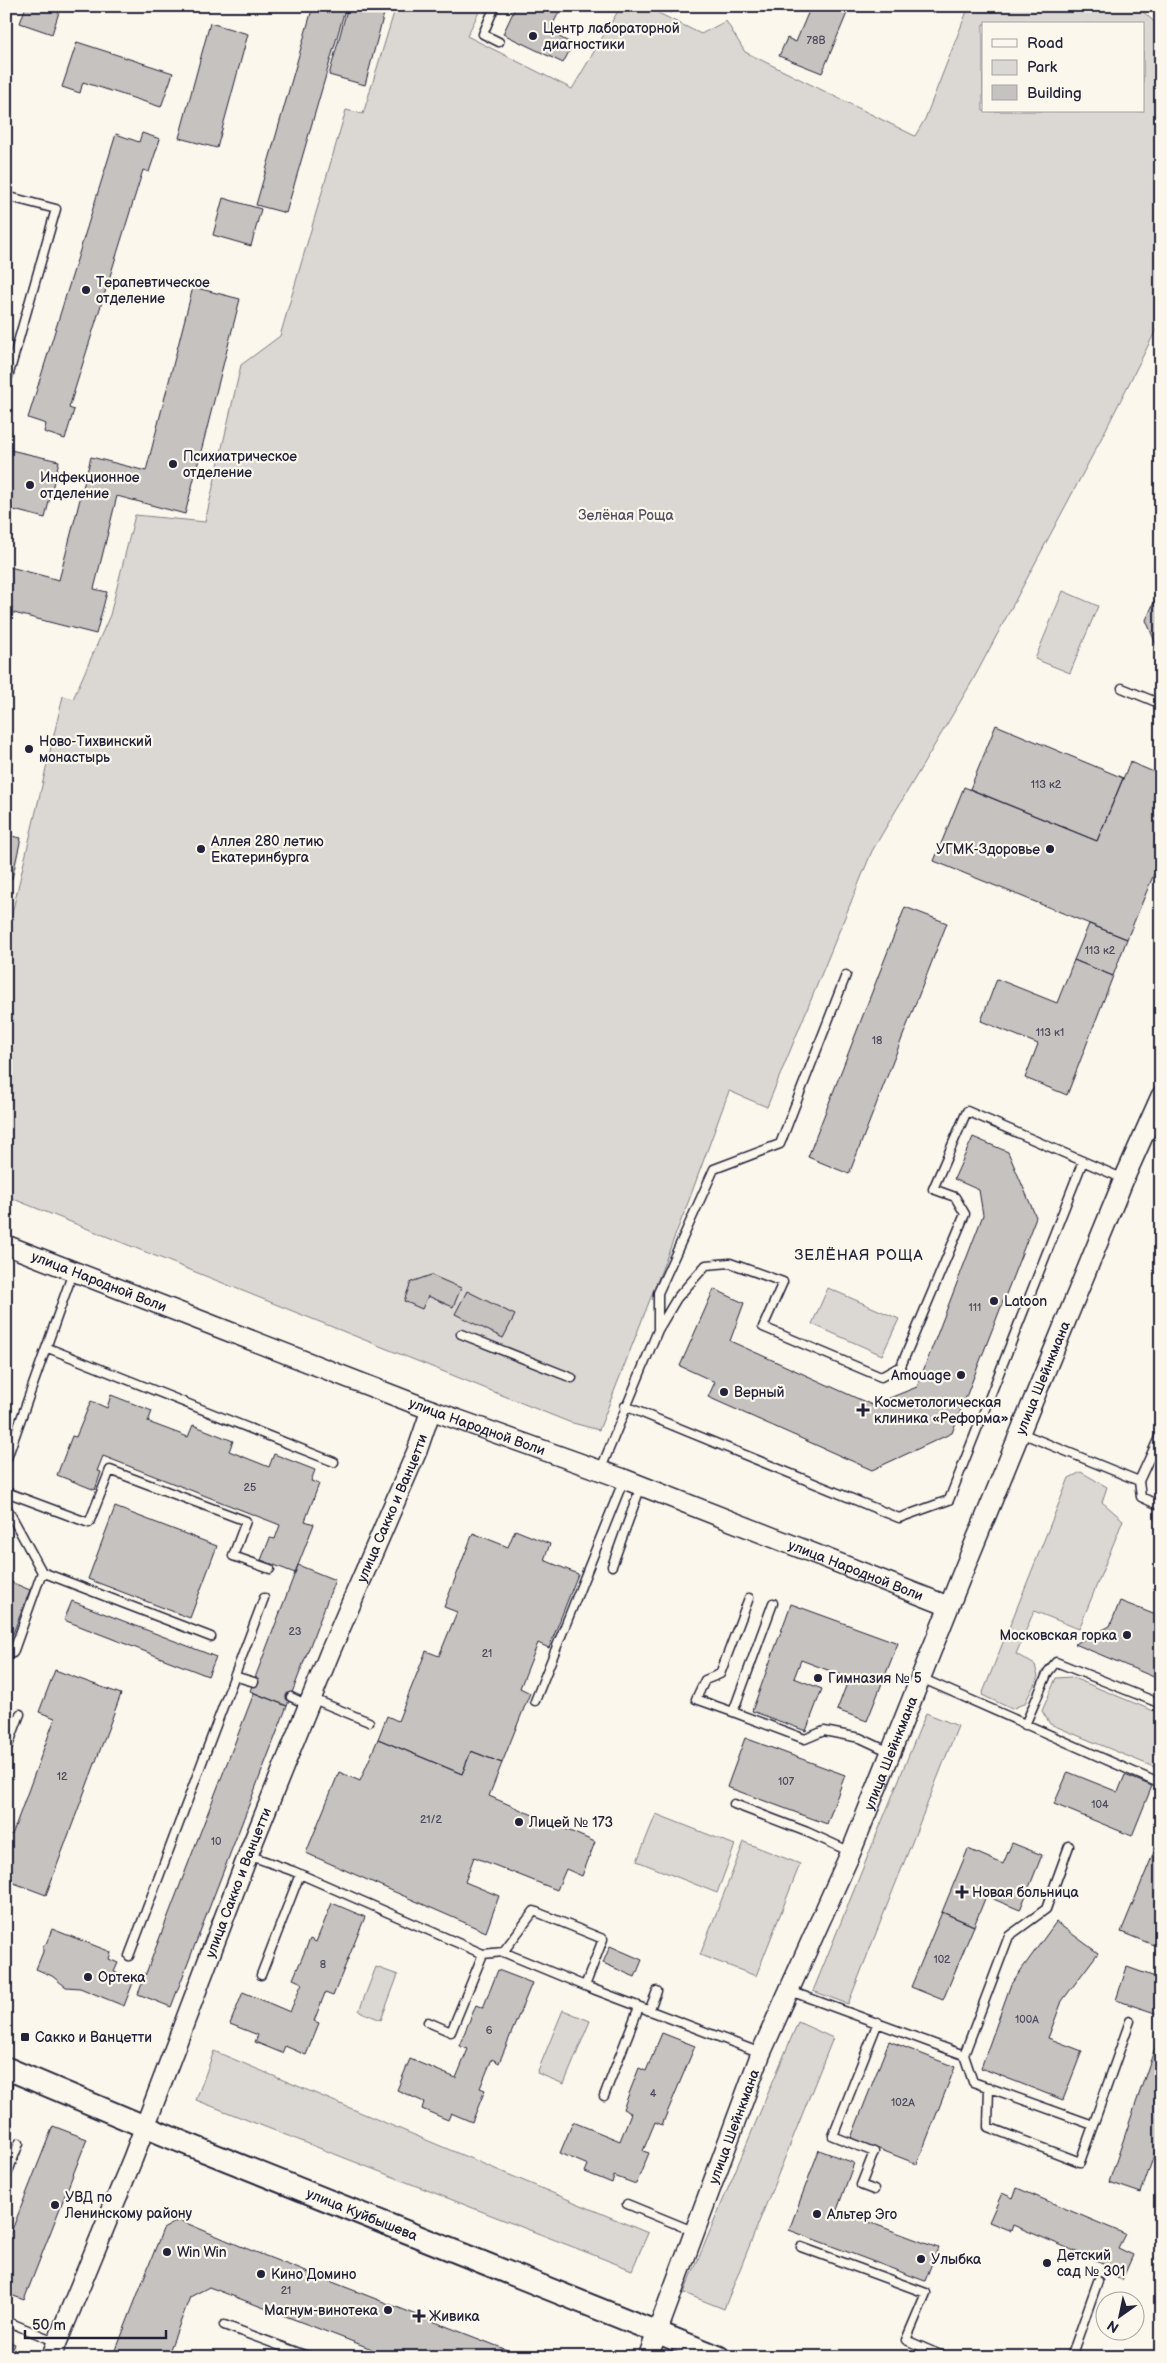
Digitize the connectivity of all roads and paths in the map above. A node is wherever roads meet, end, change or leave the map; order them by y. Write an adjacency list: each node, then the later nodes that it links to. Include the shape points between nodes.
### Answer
1 (495, 6): 2 (lane, via 483,34)
2 (499, 42)
3 (6, 196): 4 (lane, via 56,209)
4 (6, 384)
5 (1122, 688): 6 (lane)
6 (1161, 704)
7 (846, 975): 13 (lane, via 780,1144 714,1169 658,1294)
8 (1161, 1096): 10 (street, улица Шейнкмана)
9 (1083, 1161): 10 (lane); 13 (lane, via 967,1111 933,1188 955,1197 964,1214 901,1366 881,1376 763,1327 783,1282 730,1263 706,1265 677,1298); 17 (lane, via 949,1500 899,1518)
10 (1124, 1179): 20 (street, улица Шейнкмана)
11 (6, 1245): 12 (street, улица Народной Воли)
12 (73, 1272): 15 (lane); 18 (street, улица Народной Воли)
13 (658, 1330): 17 (lane)
14 (461, 1334): 16 (lane)
15 (48, 1348): 21 (lane); 22 (lane)
16 (572, 1378)
17 (625, 1406): 23 (lane)
18 (430, 1410): 23 (street, улица Народной Воли); 44 (street, улица Сакко и Ванцетти, via 416,1451)
19 (1161, 1432): 25 (lane)
20 (1021, 1433): 25 (lane); 36 (street, улица Шейнкмана)
21 (6, 1461)
22 (334, 1462)
23 (600, 1471): 24 (street, улица Народной Воли)
24 (624, 1479): 26 (street, улица Народной Воли); 43 (lane)
25 (1139, 1482): 29 (lane, via 1140,1497)
26 (641, 1486): 30 (lane); 36 (street, улица Народной Воли)
27 (6, 1492): 31 (lane, via 89,1523 110,1470 246,1521 233,1556)
28 (6, 1506): 32 (lane)
29 (1161, 1506)
30 (612, 1566)
31 (270, 1569)
32 (42, 1572): 37 (lane); 38 (lane, via 13,1653)
33 (264, 1598): 39 (lane)
34 (748, 1598): 46 (lane, via 720,1674 705,1680 696,1700)
35 (773, 1603): 46 (lane)
36 (948, 1606): 40 (street, улица Шейнкмана)
37 (211, 1637)
38 (6, 1650)
39 (234, 1676): 41 (lane); 60 (lane)
40 (921, 1678): 49 (lane); 51 (street, улица Шейнкмана)
41 (254, 1682)
42 (291, 1697): 44 (lane)
43 (535, 1701)
44 (310, 1702): 48 (lane); 56 (street, улица Сакко и Ванцетти)
45 (1161, 1704): 49 (lane, via 1056,1662 1048,1672)
46 (733, 1712): 51 (lane, via 806,1739 824,1731 860,1738)
47 (20, 1714): 50 (lane)
48 (369, 1722)
49 (1025, 1725): 52 (lane)
50 (6, 1751)
51 (890, 1752): 55 (street, улица Шейнкмана)
52 (1161, 1784)
53 (734, 1804): 55 (lane)
54 (1069, 1846): 71 (lane, via 1046,1909 1009,1936)
55 (851, 1852): 64 (street, улица Шейнкмана)
56 (248, 1855): 57 (lane); 76 (street, улица Сакко и Ванцетти)
57 (300, 1874): 59 (lane); 61 (lane)
58 (503, 1952): 59 (lane); 62 (lane); 62 (lane, via 534,1911 602,1939)
59 (483, 1954): 68 (lane, via 451,2032)
60 (129, 1956)
61 (261, 1975)
62 (585, 1986): 65 (lane)
63 (657, 1991): 66 (lane)
64 (790, 1991): 69 (lane); 70 (street, улица Шейнкмана)
65 (639, 2007): 66 (lane); 74 (lane)
66 (649, 2011): 70 (lane)
67 (1130, 2021): 75 (lane)
68 (428, 2022)
69 (878, 2022): 71 (lane); 79 (lane, via 833,2136 874,2152 861,2184)
70 (761, 2053): 81 (street, улица Шейнкмана)
71 (964, 2056): 73 (lane, via 973,2082)
72 (8, 2076): 76 (main road, улица Куйбышева)
73 (988, 2087): 75 (lane); 75 (lane, via 988,2127 1080,2162)
74 (604, 2096)
75 (1093, 2125)
76 (144, 2126): 86 (main road, улица Куйбышева); 87 (street, улица Сакко и Ванцетти)
77 (19, 2144): 78 (lane)
78 (6, 2178)
79 (874, 2190)
80 (627, 2204): 81 (lane)
81 (693, 2232): 86 (street, улица Шейнкмана)
82 (801, 2247): 91 (lane, via 926,2293 906,2340)
83 (1098, 2281): 92 (lane)
84 (6, 2321): 87 (lane)
85 (224, 2325): 88 (lane)
86 (656, 2334): 89 (street, улица Шейнкмана); 90 (main road, улица Куйбышева)
87 (54, 2349)
88 (310, 2357)
89 (648, 2357)
90 (719, 2357)
91 (945, 2357)
92 (1071, 2357)

